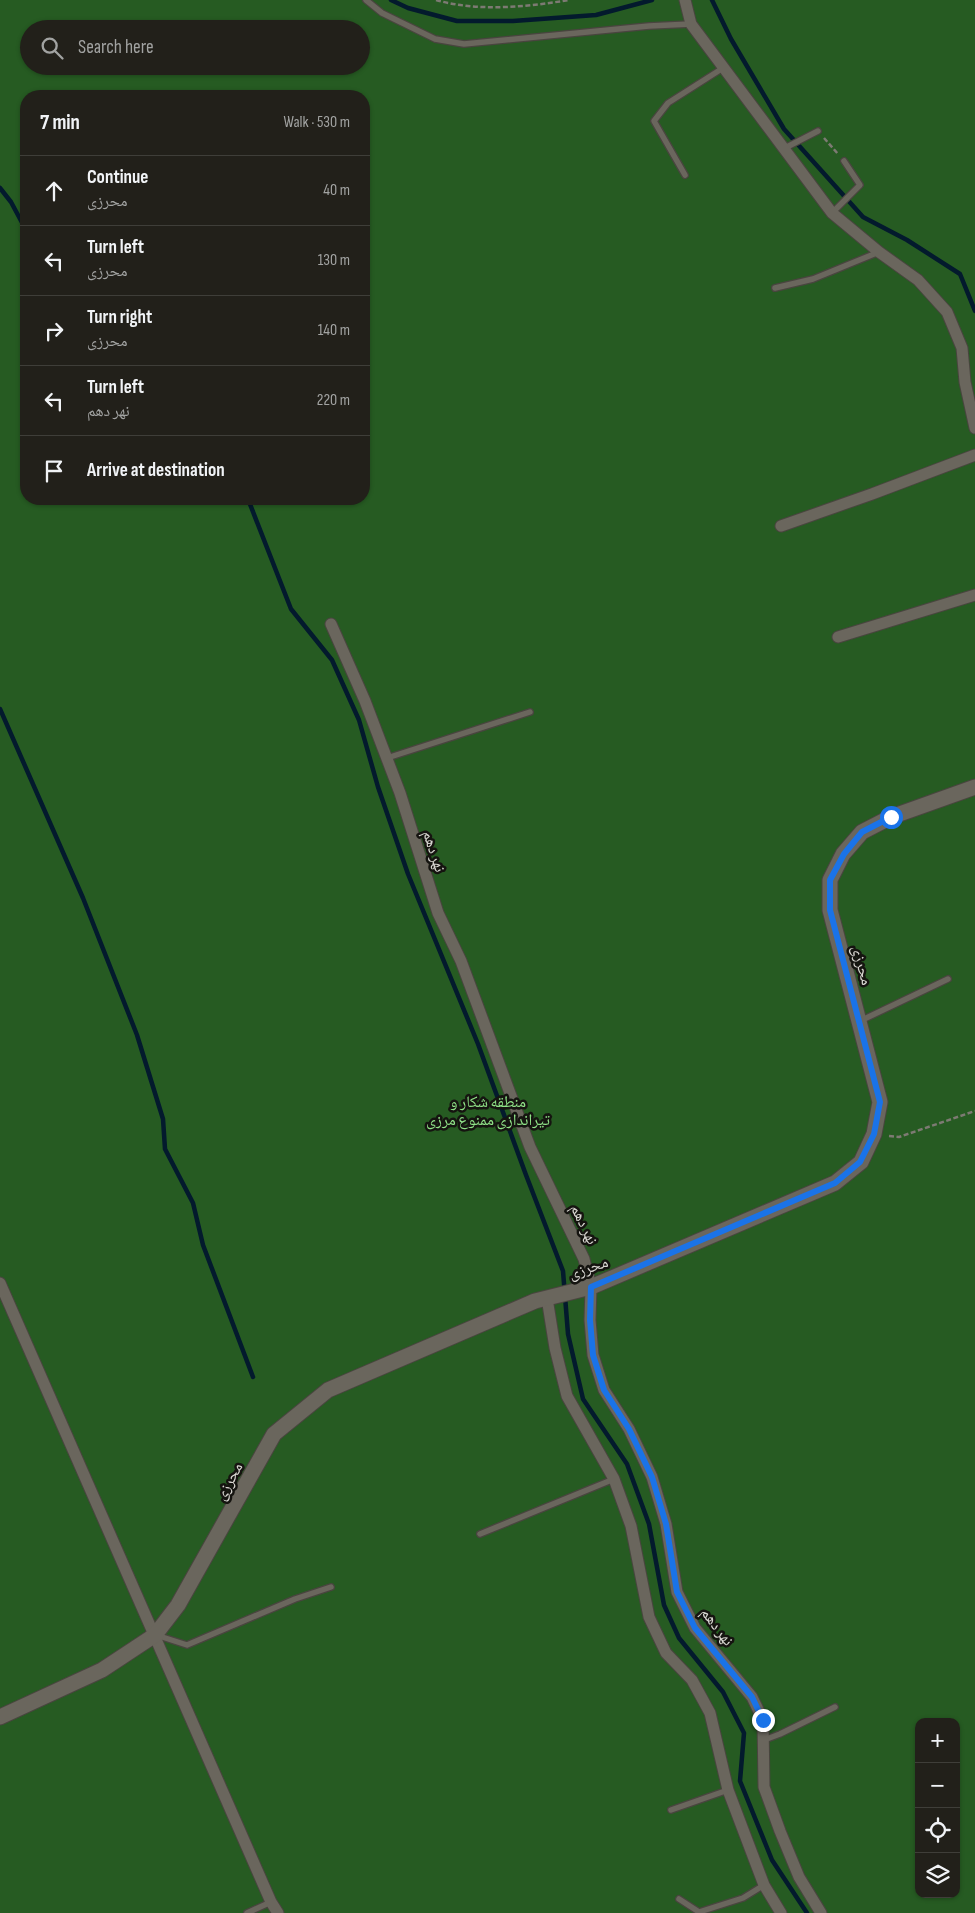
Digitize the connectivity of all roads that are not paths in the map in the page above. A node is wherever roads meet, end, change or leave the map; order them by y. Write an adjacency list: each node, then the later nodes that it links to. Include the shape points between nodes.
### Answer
1 (366, 0): 3 (lane, via 382,13 435,39 464,44)
2 (686, 2): 3 (street)
3 (691, 24): 4 (street)
4 (723, 68): 6 (street); 8 (lane, via 668,103 654,121)
5 (818, 131): 6 (lane)
6 (787, 147): 9 (street)
7 (844, 161): 9 (lane, via 860,185)
8 (685, 175)
9 (836, 209): 10 (street)
10 (879, 252): 11 (lane, via 813,279); 12 (street, via 918,280 947,312 962,348)
11 (776, 288)
12 (975, 428)
13 (975, 454): 14 (street)
14 (781, 526)
15 (975, 595): 17 (street)
16 (331, 624): 19 (street, نهر دهم)
17 (838, 638)
18 (530, 712): 19 (lane)
19 (387, 758): 24 (street, نهر دهم, via 438,913 462,960 530,1147 584,1259)
20 (975, 788): 22 (street, محرزی, via 891,817 862,832 844,854 830,880 830,910)
21 (948, 979): 22 (lane)
22 (860, 1021): 24 (street, محرزی, via 880,1102 874,1134 860,1162 835,1183)
23 (0, 1283): 29 (street)
24 (586, 1288): 25 (street, محرزی); 32 (street, نهر دهم, via 593,1355 604,1390 629,1429 652,1477 666,1524 677,1592 695,1628 752,1697 763,1720)
25 (552, 1297): 26 (street, via 554,1348 567,1396); 29 (street, محرزی, via 535,1301 328,1390 274,1434 178,1605)
26 (614, 1478): 27 (lane); 33 (street, via 631,1526 649,1617 666,1653 692,1680 710,1713)
27 (480, 1534)
28 (331, 1587): 29 (lane, via 187,1645)
29 (155, 1635): 31 (street, محرزی, via 102,1670); 37 (street)
30 (835, 1707): 32 (lane)
31 (0, 1717)
32 (764, 1740): 41 (street, نهر دهم, via 764,1787 799,1877)
33 (728, 1790): 34 (lane); 35 (street)
34 (671, 1810)
35 (764, 1885): 36 (lane, via 743,1898 698,1912); 40 (street)
36 (679, 1899)
37 (271, 1902): 38 (lane); 39 (street)
38 (247, 1913)
39 (278, 1913)
40 (781, 1913)
41 (821, 1913)

